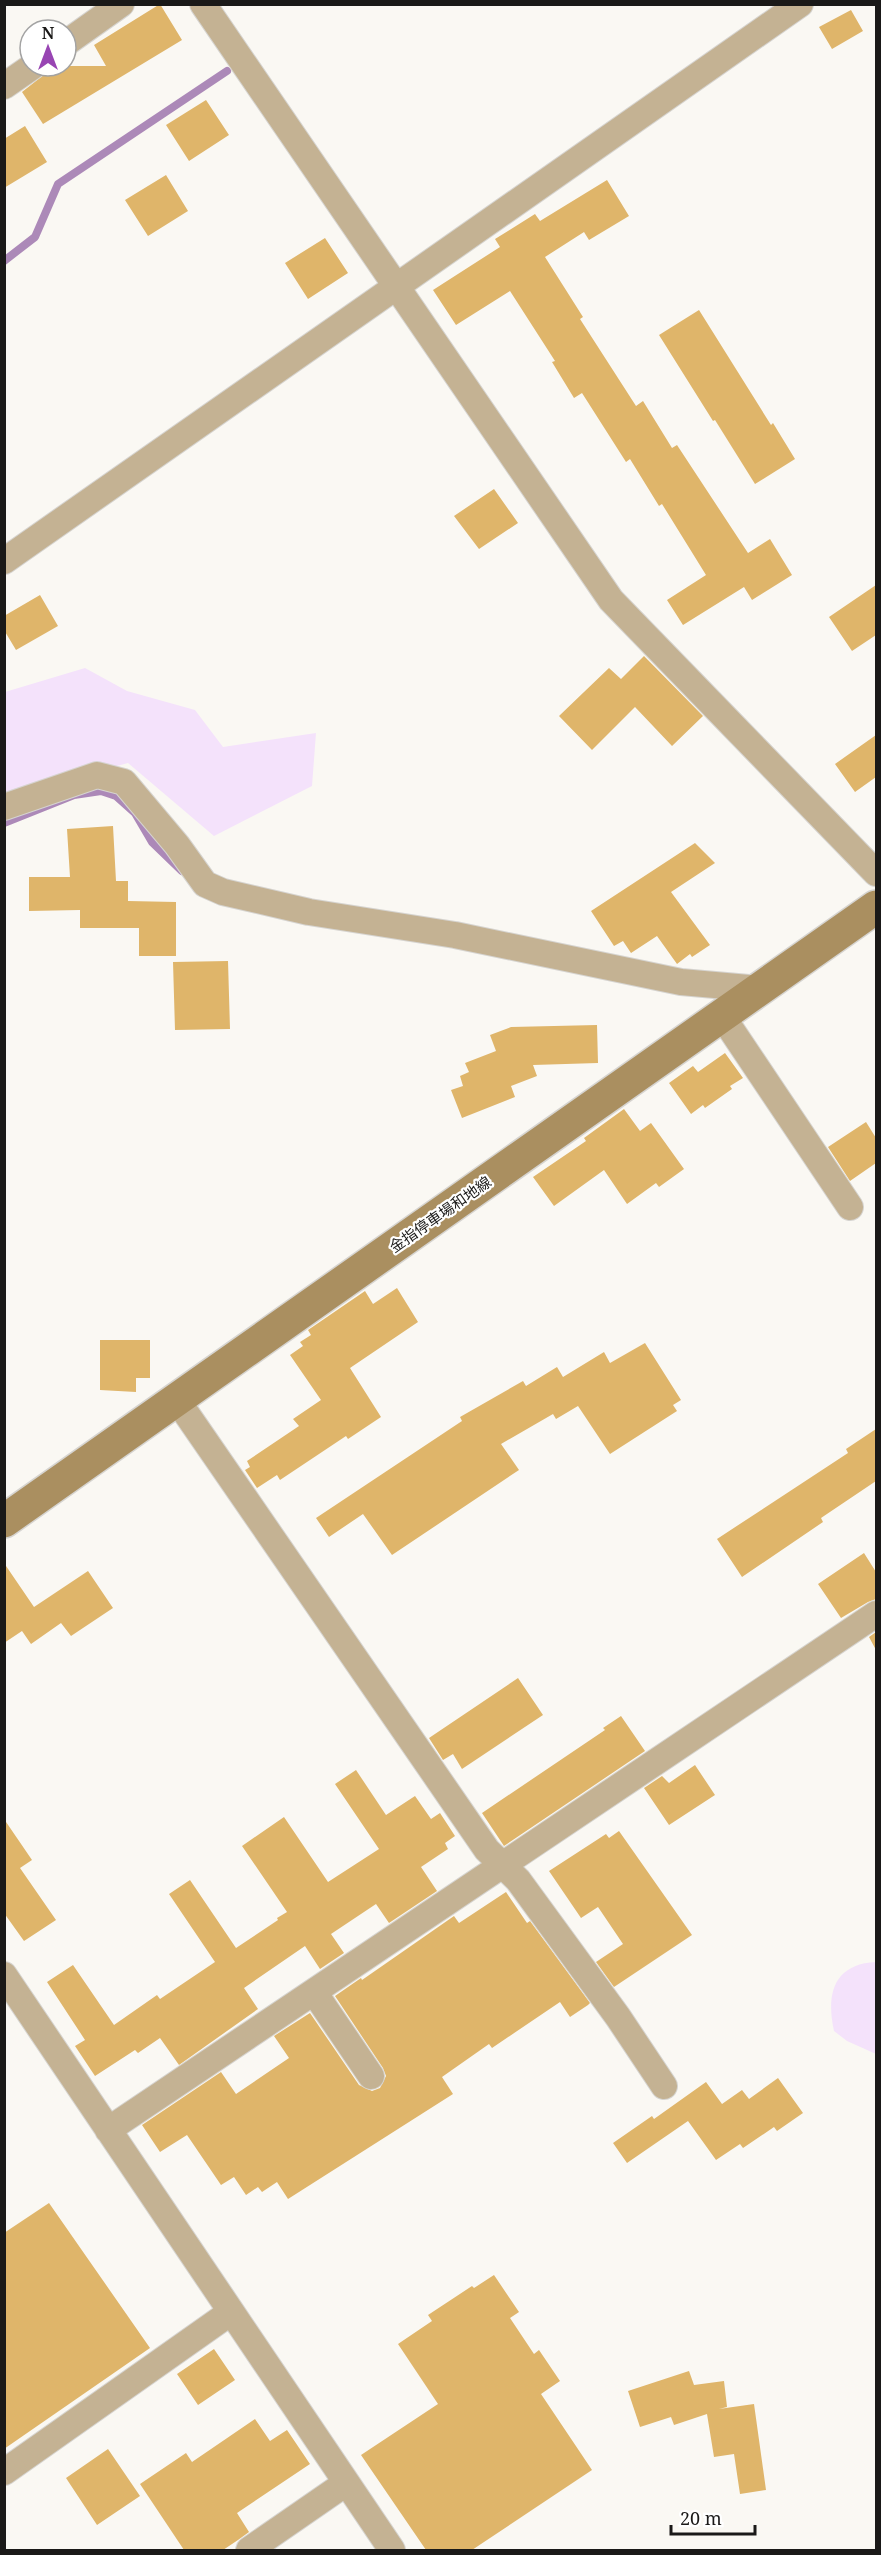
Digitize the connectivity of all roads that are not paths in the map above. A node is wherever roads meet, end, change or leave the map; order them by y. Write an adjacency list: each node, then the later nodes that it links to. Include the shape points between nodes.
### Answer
1 (120, 4): 4 (street)
2 (203, 4): 7 (street)
3 (800, 4): 7 (street)
4 (78, 34)
5 (18, 76): 6 (street)
6 (4, 86)
7 (396, 287): 8 (street); 10 (street, via 611,600)
8 (4, 561)
9 (4, 807): 12 (street, via 97,775 115,779 124,782 205,884 223,892 309,912 455,934 681,982)
10 (876, 873)
11 (876, 907): 12 (main road, 金指停車場和地線)
12 (760, 989): 13 (main road, 金指停車場和地線)
13 (722, 1016): 14 (street); 15 (main road, 金指停車場和地線)
14 (850, 1207)
15 (177, 1400): 16 (main road, 金指停車場和地線); 18 (street, via 487,1850)
16 (4, 1521)
17 (876, 1614): 18 (street)
18 (503, 1865): 20 (street); 22 (street, via 525,1889)
19 (4, 1975): 23 (street)
20 (314, 1992): 21 (street); 23 (street)
21 (371, 2076)
22 (664, 2086)
23 (108, 2130): 24 (street)
24 (231, 2312): 25 (street); 26 (street)
25 (4, 2472)
26 (346, 2483): 27 (street); 28 (street)
27 (249, 2550)
28 (392, 2550)

